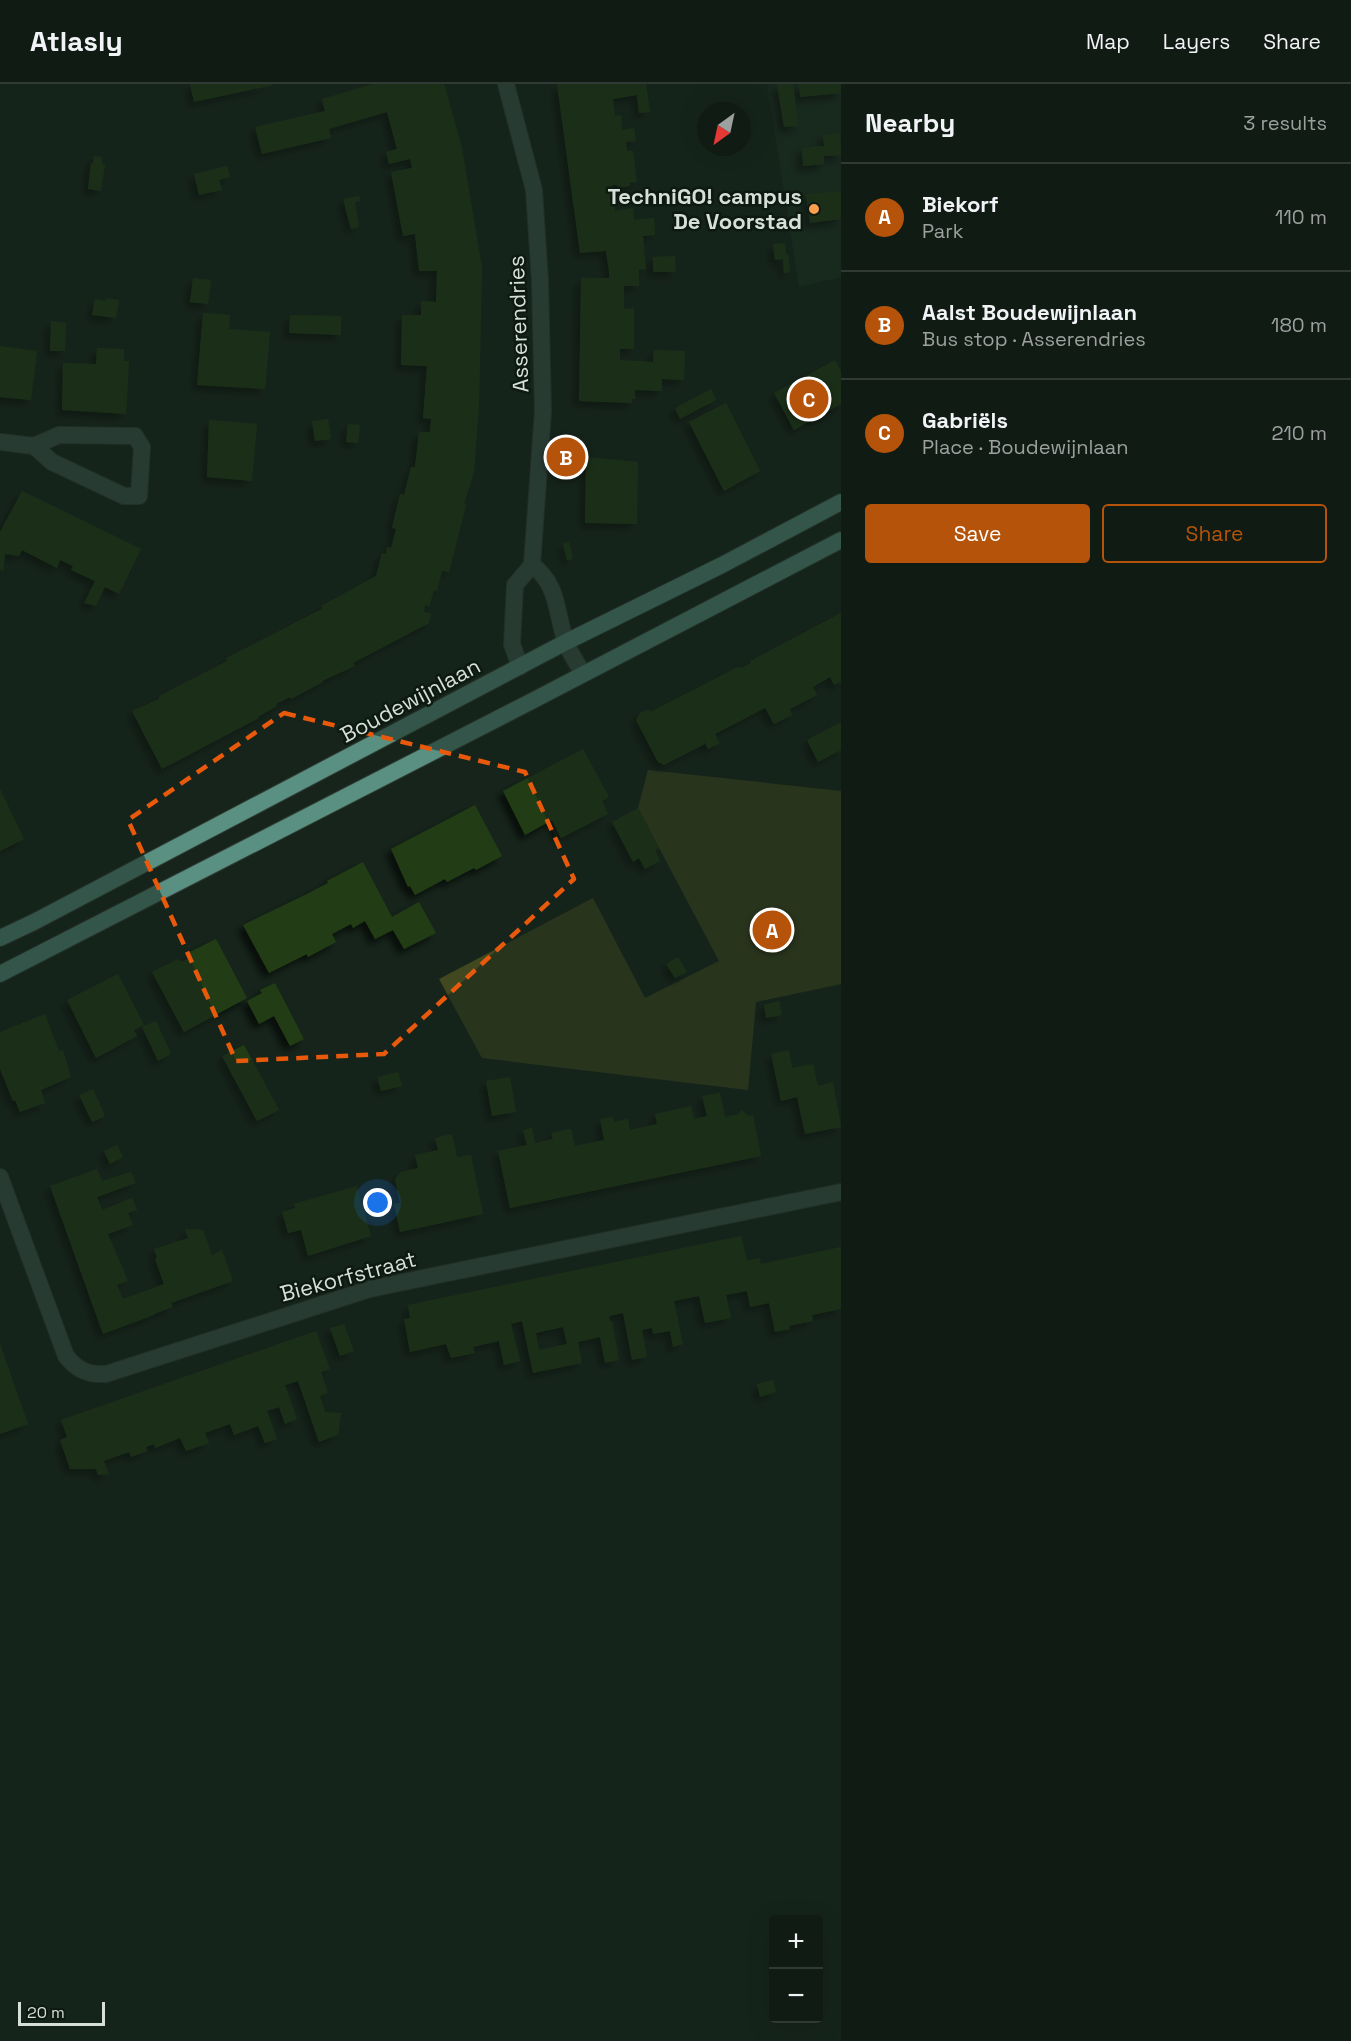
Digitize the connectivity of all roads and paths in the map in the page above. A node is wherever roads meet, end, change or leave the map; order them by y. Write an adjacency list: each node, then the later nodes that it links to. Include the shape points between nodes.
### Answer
1 (506, 84): 6 (street, Asserendries, via 534,190 540,281 543,411)
2 (0, 442): 3 (street)
3 (34, 446): 3 (street, via 62,467 124,496 139,496 142,447 135,436 59,435)
4 (841, 502): 7 (main road, Boudewijnlaan)
5 (841, 540): 9 (main road)
6 (532, 565): 7 (street, via 543,573 553,589); 8 (street, via 515,585 512,644)
7 (566, 642): 8 (main road, Boudewijnlaan); 9 (street)
8 (520, 667): 10 (main road, Boudewijnlaan)
9 (583, 674): 11 (main road)
10 (0, 938)
11 (0, 974)
12 (0, 1177): 13 (street, Biekorfstraat, via 66,1356 73,1365 95,1375 370,1289)
13 (841, 1192)

